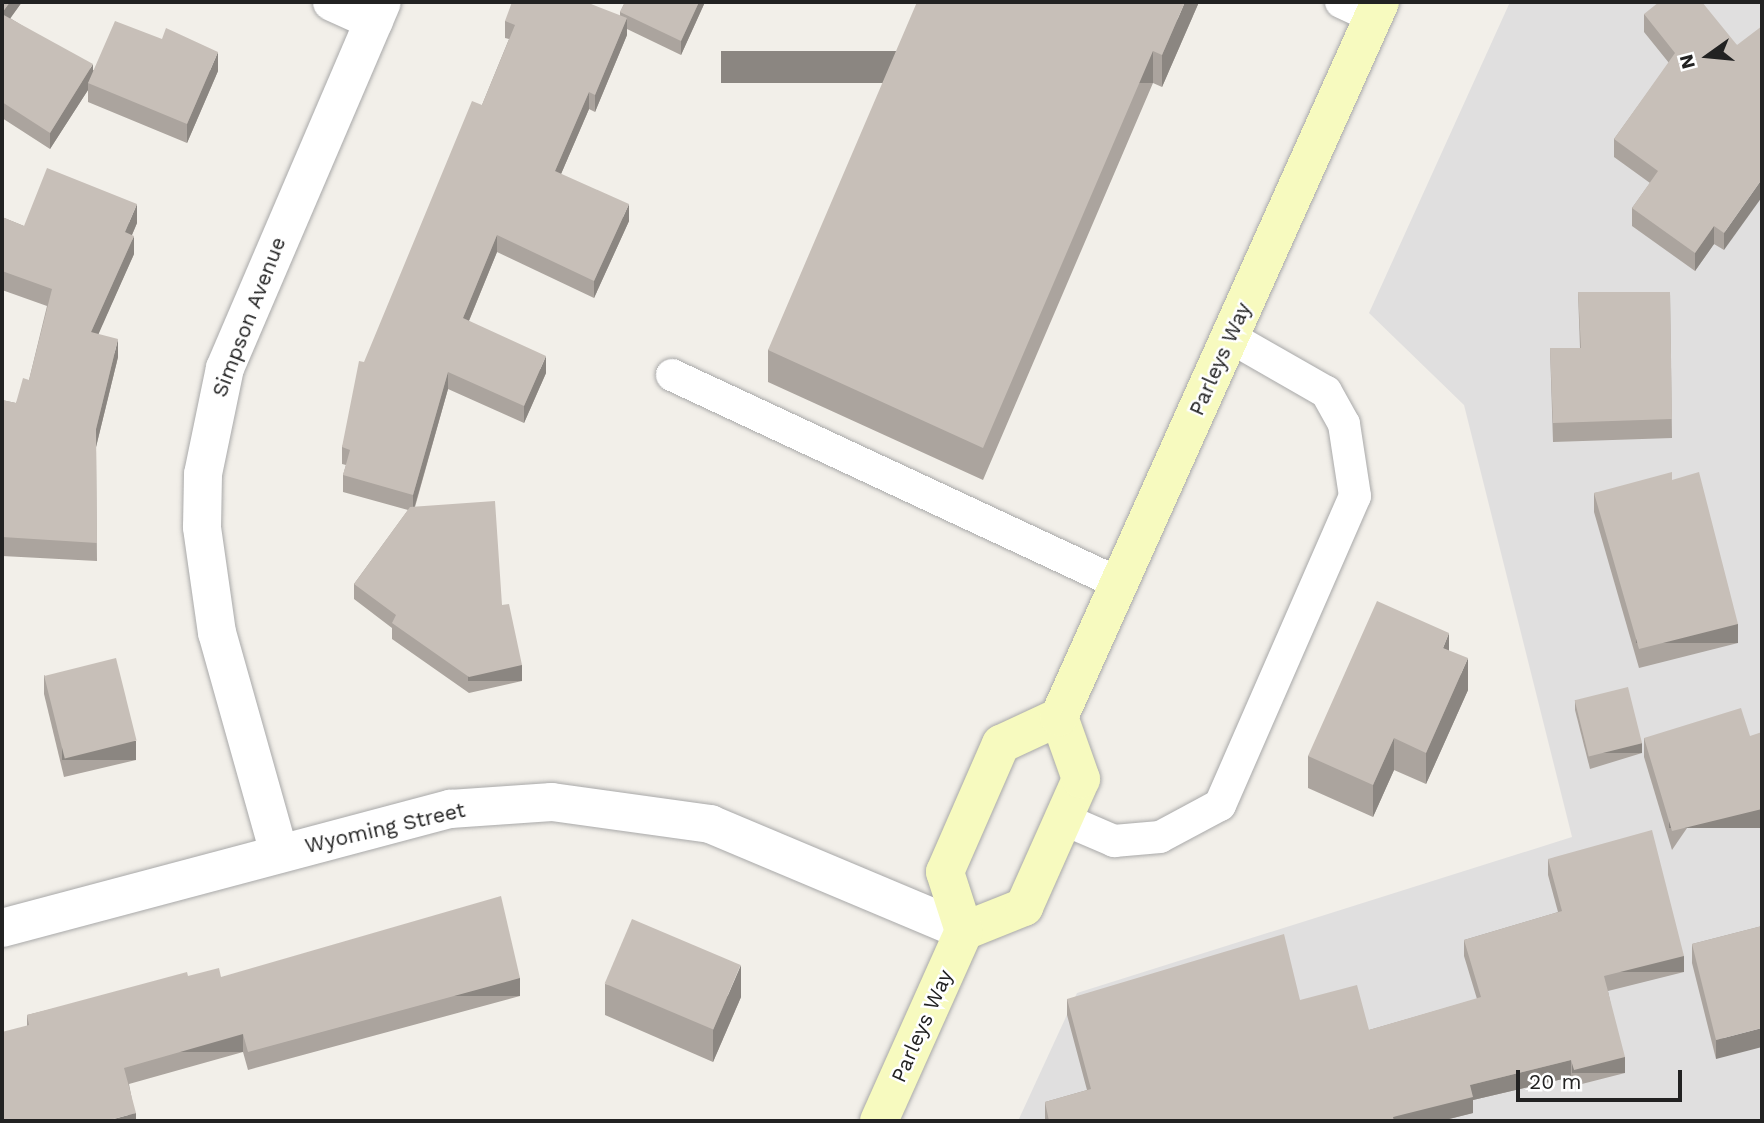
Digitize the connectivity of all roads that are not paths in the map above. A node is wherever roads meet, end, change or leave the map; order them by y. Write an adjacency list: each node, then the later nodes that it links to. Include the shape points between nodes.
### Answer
1 (332, 2): 3 (street)
2 (1365, 7): 4 (main road, Parleys Way)
3 (378, 11): 9 (street, Simpson Avenue, via 239,331 211,420 203,474 202,527 212,607)
4 (1230, 337): 6 (main road, Parleys Way); 8 (lane, via 1326,392 1343,424 1355,496 1220,805 1160,837 1114,841)
5 (672, 375): 6 (lane)
6 (1120, 584): 7 (main road, Parleys Way)
7 (1059, 717): 8 (main road, via 1081,779); 11 (main road, via 1001,744 995,756 945,872)
8 (1063, 819): 11 (main road, via 1024,907)
9 (279, 853): 10 (street, Wyoming Street); 11 (street, Wyoming Street, via 450,809 527,803 600,806 710,824)
10 (2, 928)
11 (964, 932): 12 (main road, Parleys Way)
12 (879, 1121)

